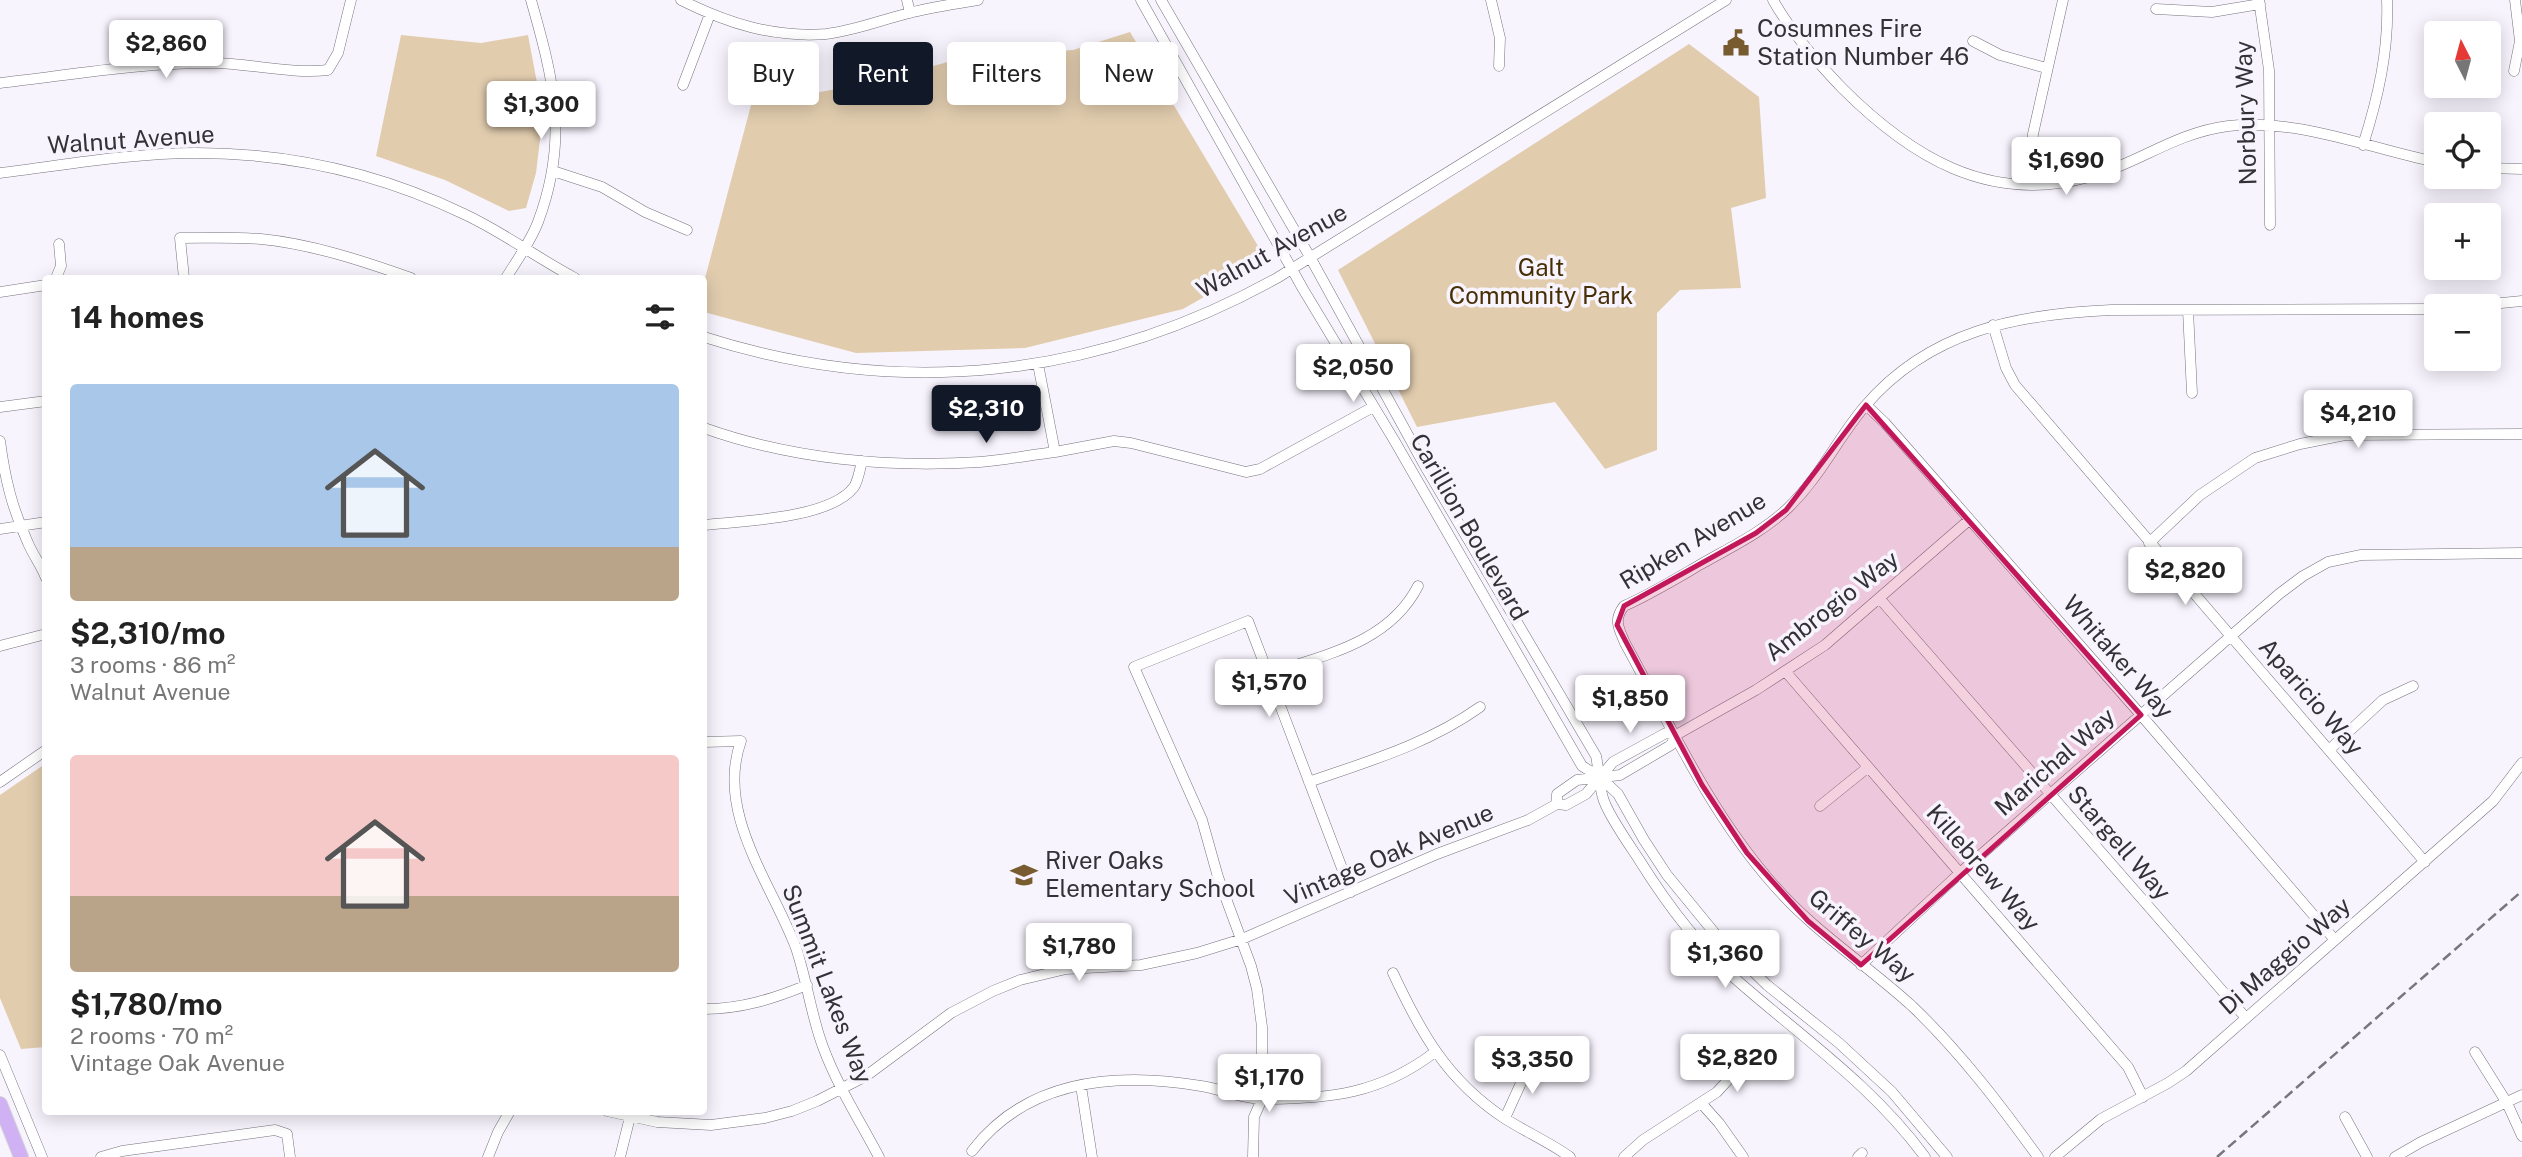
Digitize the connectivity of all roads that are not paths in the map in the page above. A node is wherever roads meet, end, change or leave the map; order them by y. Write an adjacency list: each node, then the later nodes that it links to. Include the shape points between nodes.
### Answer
1 (351, 0): 22 (street, via 338,53 328,70 184,63)
2 (531, 0): 29 (street, via 556,106)
3 (681, 0): 17 (street)
4 (906, 0): 16 (street)
5 (978, 0): 16 (street)
6 (1141, 0): 37 (street, Carillion Boulevard)
7 (1161, 0): 36 (street, Carillion Boulevard)
8 (1491, 0): 19 (street, via 1500,38)
9 (1726, 0): 36 (street, Walnut Avenue)
10 (1773, 0): 31 (street, via 1830,75 1889,132 1963,173)
11 (2063, 0): 20 (street)
12 (2387, 0): 25 (street, via 2386,46)
13 (2515, 0): 21 (street, via 2521,41)
14 (2260, 2): 15 (street, via 2212,12); 24 (street, Norbury Way)
15 (2156, 9)
16 (910, 13): 17 (street, via 826,34 769,32)
17 (710, 15): 23 (street)
18 (1973, 41): 20 (street, via 2021,63)
19 (1499, 66)
20 (2046, 68): 31 (street)
21 (2514, 71)
22 (0, 83)
23 (682, 85)
24 (2270, 125): 25 (street, via 2320,132); 31 (street, via 2200,131 2088,177); 32 (street, Norbury Way)
25 (2363, 145): 26 (street)
26 (2424, 159)
27 (2501, 168): 28 (street)
28 (2522, 169)
29 (553, 171): 33 (street, via 602,187); 35 (street, via 538,224)
30 (0, 173): 35 (street, Walnut Avenue, via 162,154 269,157 333,168 405,189 465,214)
31 (2029, 185)
32 (2270, 225)
33 (687, 230)
34 (59, 243): 38 (street)
35 (525, 247): 41 (street); 42 (street, Walnut Avenue)
36 (1310, 257): 37 (street, Walnut Avenue); 86 (street, Carillion Boulevard, via 1426,468 1596,756)
37 (1291, 269): 51 (street, Walnut Avenue, via 1167,330); 56 (street, Carillion Boulevard)
38 (57, 275)
39 (184, 275): 40 (street, via 180,238 296,245)
40 (401, 275)
41 (508, 275)
42 (570, 275)
43 (42, 286): 44 (street)
44 (0, 292)
45 (2522, 301): 46 (street)
46 (2501, 303)
47 (2424, 309): 48 (street, Ripken Avenue)
48 (2188, 310): 49 (street, Ripken Avenue, via 2060,312); 52 (street)
49 (1993, 326): 54 (street, Ripken Avenue, via 1954,339 1926,355); 67 (street, Aparicio Way, via 2015,385)
50 (707, 338): 51 (street, Walnut Avenue, via 797,361 867,371 966,372)
51 (1038, 364): 60 (street)
52 (2192, 393)
53 (42, 402): 55 (street)
54 (1866, 405): 62 (street, Whitaker Way); 80 (street, Ripken Avenue, via 1809,486 1786,510 1756,533 1617,614 1625,643)
55 (0, 407)
56 (1373, 407): 60 (street, via 1260,469 1246,472 1123,442); 86 (street, Carillion Boulevard, via 1583,766)
57 (707, 429): 61 (street, via 788,452)
58 (2522, 434): 67 (street, via 2345,435 2300,444 2255,458 2200,495)
59 (0, 441): 65 (street, via 6,487)
60 (1055, 452): 61 (street, via 980,462)
61 (862, 461): 64 (street, via 854,486 836,501 786,517)
62 (1969, 520): 71 (street, Ambrogio Way); 79 (street, Whitaker Way)
63 (42, 523): 65 (street)
64 (707, 525)
65 (20, 526): 66 (street); 69 (street)
66 (0, 529)
67 (2149, 543): 73 (street, Aparicio Way)
68 (2522, 553): 73 (street, Marichal Way, via 2361,555 2328,562 2279,594)
69 (42, 570)
70 (1418, 586): 76 (street, via 1401,612 1371,636)
71 (1880, 599): 75 (street, Ambrogio Way); 89 (street, Stargell Way)
72 (42, 635): 74 (street)
73 (2231, 636): 79 (street, Marichal Way); 82 (street, Aparicio Way)
74 (0, 646)
75 (1785, 671): 80 (street, Ambrogio Way); 85 (street, Killebrew Way)
76 (1268, 674): 88 (street); 95 (street, via 1248,621 1134,667 1202,820)
77 (2413, 686): 82 (street, via 2384,700)
78 (1480, 707): 88 (street, via 1427,739)
79 (2141, 715): 89 (street, Marichal Way); 96 (street, Whitaker Way)
80 (1676, 735): 86 (street, Ambrogio Way, via 1671,745 1620,775); 97 (street, Griffey Way, via 1702,785 1747,853 1790,904)
81 (707, 742): 99 (street, Summit Lakes Way, via 741,741 735,759 744,834 786,924)
82 (2330, 749): 92 (street, Aparicio Way)
83 (42, 753): 87 (street)
84 (2522, 763): 92 (street, Di Maggio Way, via 2493,801)
85 (1867, 768): 91 (street); 93 (street, Killebrew Way)
86 (1600, 777): 90 (street, Vintage Oak Avenue, via 1586,794 1566,805); 90 (street, Vintage Oak Avenue, via 1577,780 1557,794); 134 (street, Carillion Boulevard, via 1603,800 1630,845 1700,943 1737,981 1857,1083); 135 (street, Carillion Boulevard, via 1618,794 1667,874 1717,936 1892,1092)
87 (0, 782)
88 (1309, 782): 94 (street)
89 (2049, 795): 93 (street, Marichal Way); 101 (street, Stargell Way)
90 (1557, 804): 94 (street, Vintage Oak Avenue)
91 (1819, 806)
92 (2426, 862): 96 (street, Di Maggio Way)
93 (1960, 873): 97 (street, Marichal Way); 110 (street, Killebrew Way, via 2128,1067)
94 (1351, 892): 95 (street, Vintage Oak Avenue)
95 (1242, 939): 108 (street, Vintage Oak Avenue, via 1141,965 1069,968 1020,980 951,1013); 111 (street, via 1260,1008)
96 (2335, 940): 101 (street, Di Maggio Way)
97 (1861, 965): 136 (street, Griffey Way, via 1951,1045)
98 (1393, 973): 102 (street)
99 (807, 985): 100 (street, via 765,1001); 108 (street, Summit Lakes Way, via 821,1043)
100 (707, 1009)
101 (2246, 1018): 110 (street, Di Maggio Way, via 2186,1070)
102 (1435, 1052): 111 (street, via 1394,1079 1351,1094); 119 (street, via 1467,1089)
103 (2475, 1052): 112 (street)
104 (0, 1055): 123 (street)
105 (1748, 1058): 114 (street)
106 (1531, 1061): 119 (street)
107 (1082, 1086): 111 (street, via 1161,1080); 121 (street, via 1047,1093 1019,1107 993,1126); 129 (street)
108 (843, 1089): 117 (street, Vintage Oak Avenue, via 792,1111 739,1122 684,1125); 128 (street, Summit Lakes Way)
109 (2522, 1096): 112 (street)
110 (2143, 1097): 137 (street, Di Maggio Way, via 2101,1119)
111 (1262, 1099): 130 (street, via 1254,1117)
112 (2508, 1103): 120 (street); 139 (street)
113 (0, 1104): 122 (highway)
114 (1702, 1104): 132 (street); 133 (street)
115 (508, 1115): 126 (street)
116 (622, 1115): 117 (street, Vintage Oak Avenue)
117 (630, 1117): 127 (street)
118 (2345, 1117): 138 (street)
119 (1505, 1118): 131 (street)
120 (2522, 1136)
121 (972, 1151)
122 (21, 1157)
123 (43, 1157)
124 (101, 1157): 125 (street, via 122,1150 275,1130 287,1133)
125 (290, 1157)
126 (488, 1157)
127 (620, 1157)
128 (878, 1157)
129 (1092, 1157)
130 (1253, 1157)
131 (1570, 1157)
132 (1624, 1157)
133 (1743, 1157)
134 (1925, 1157)
135 (1947, 1157)
136 (2038, 1157)
137 (2055, 1157)
138 (2367, 1157)
139 (2395, 1157)

